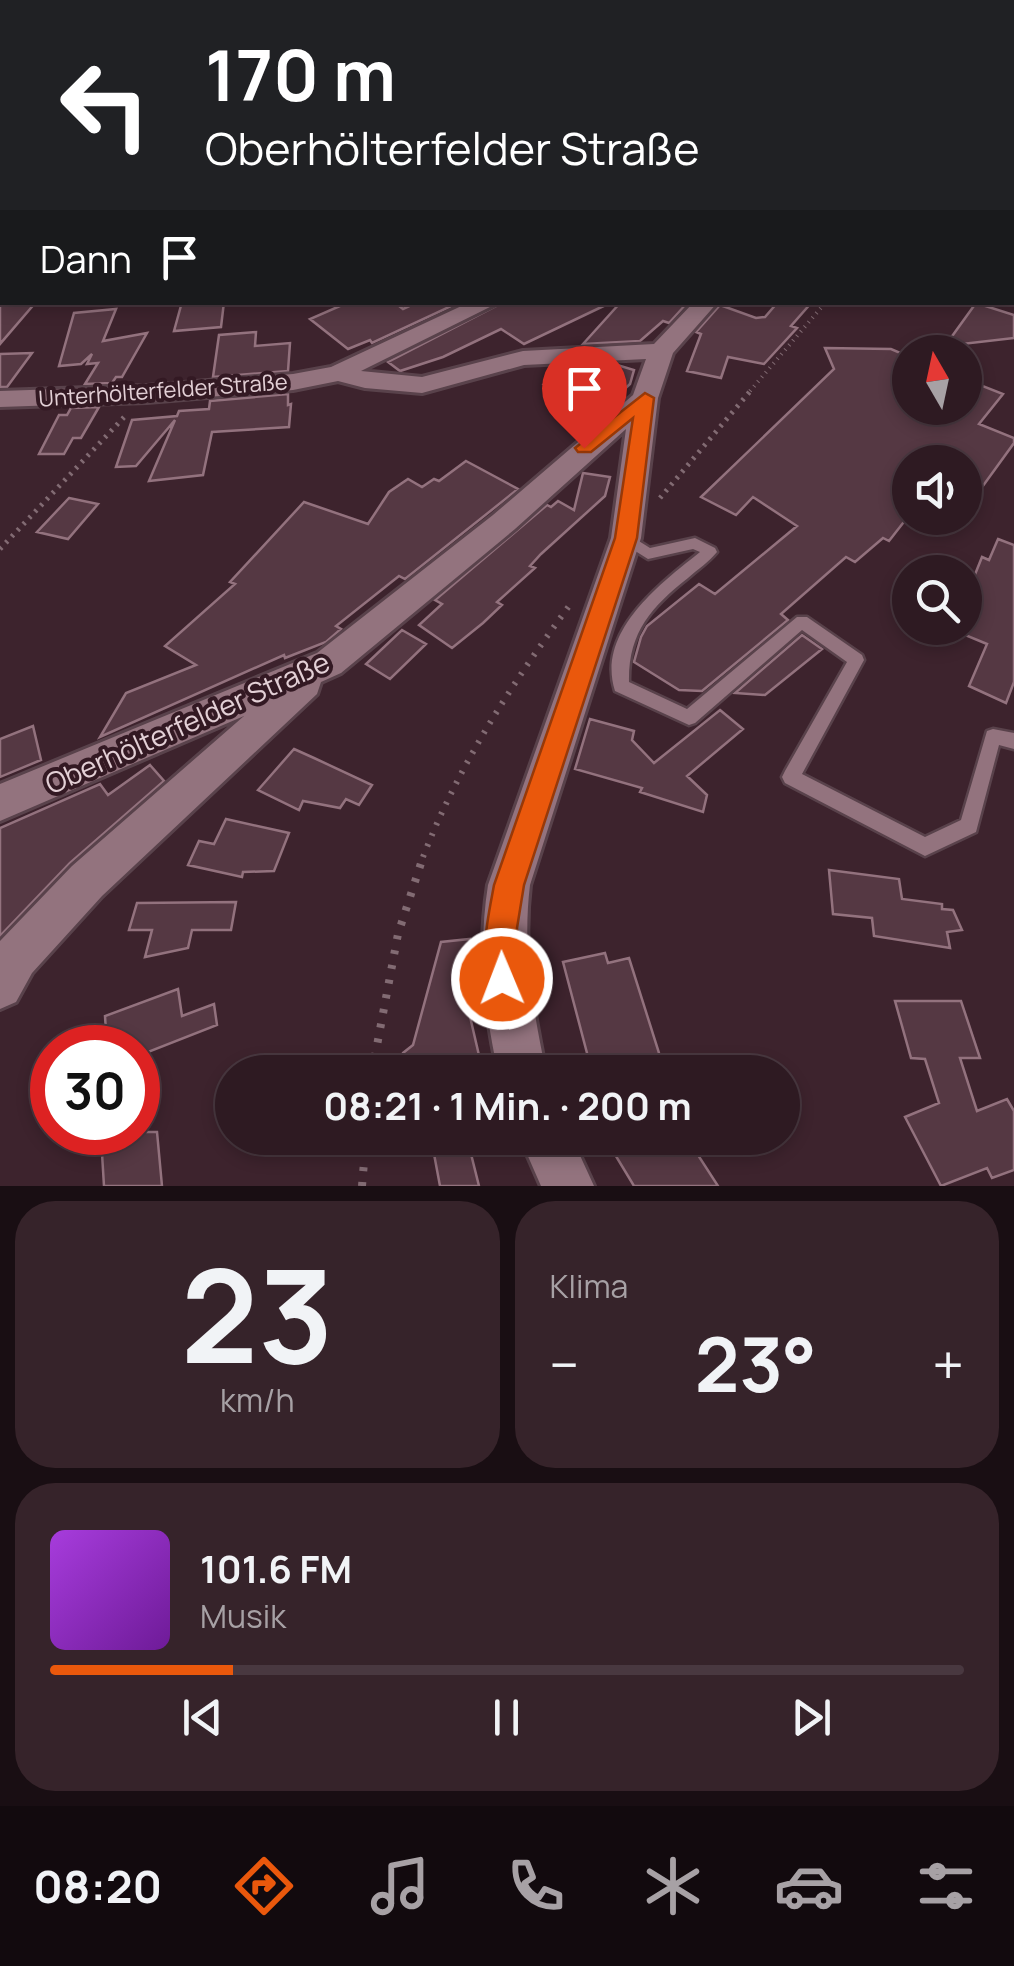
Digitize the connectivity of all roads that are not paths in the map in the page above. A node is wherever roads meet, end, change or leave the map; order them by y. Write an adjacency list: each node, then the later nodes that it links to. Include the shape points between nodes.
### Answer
1 (482, 305): 4 (street, Unterhölterfelder Straße)
2 (704, 305): 3 (street, Oberhölterfelder Straße)
3 (662, 351): 4 (street, via 523,358 422,384); 5 (street, Oberhölterfelder Straße)
4 (338, 373): 6 (street, Unterhölterfelder Straße, via 146,394)
5 (645, 398): 7 (street); 8 (street, Oberhölterfelder Straße)
6 (0, 399)
7 (626, 538): 9 (lane, via 648,554 695,543 710,552 644,604 618,662 621,686 688,718 802,621 856,660 791,777 925,848 969,826 993,736); 12 (street, via 509,885 502,979)
8 (329, 663): 10 (street, Oberhölterfelder Straße); 11 (street, via 88,881 16,957)
9 (1014, 741)
10 (0, 803)
11 (0, 986)
12 (518, 1055)
13 (553, 1155): 14 (street)
14 (568, 1186)

